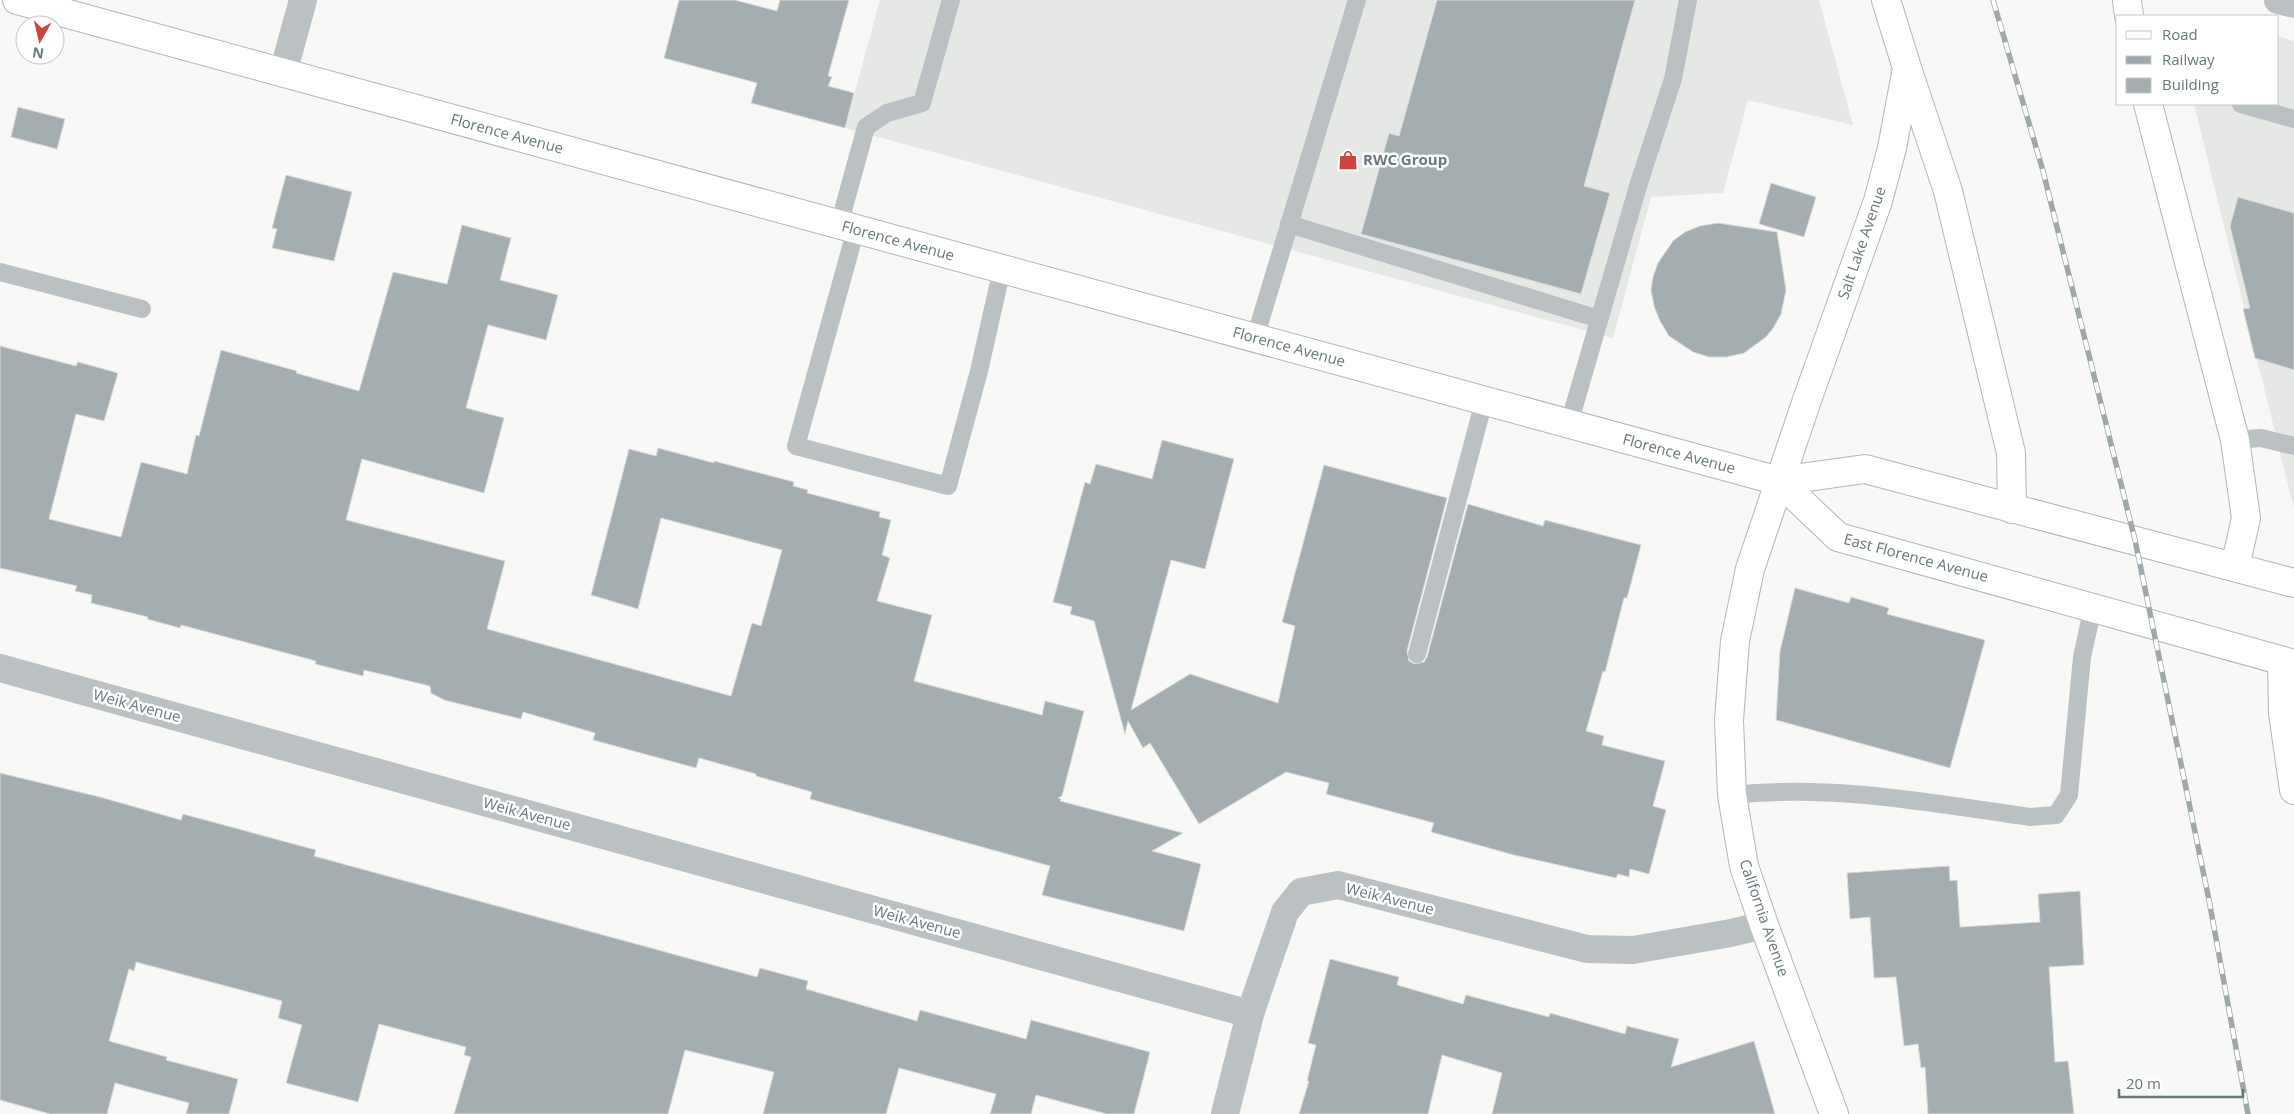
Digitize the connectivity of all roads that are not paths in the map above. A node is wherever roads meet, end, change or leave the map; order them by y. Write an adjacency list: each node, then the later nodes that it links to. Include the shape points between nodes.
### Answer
1 (17, 0): 12 (main road, Florence Avenue)
2 (303, 0): 12 (street)
3 (951, 0): 17 (lane, via 922,103 887,113 866,127)
4 (1357, 0): 16 (lane)
5 (1688, 0): 21 (lane, via 1673,79)
6 (1886, 0): 11 (main road, Salt Lake Avenue)
7 (2126, 0): 10 (main road)
8 (2278, 0): 9 (street)
9 (2294, 4)
10 (2129, 15)
11 (1906, 68): 27 (main road, Salt Lake Avenue, via 1892,148 1878,201); 28 (main road, via 1955,220 2011,453)
12 (283, 73): 17 (main road, Florence Avenue)
13 (2148, 105): 25 (main road)
14 (2245, 105): 15 (lane)
15 (2294, 119)
16 (1289, 224): 21 (lane); 22 (lane)
17 (847, 227): 18 (main road, Florence Avenue); 18 (lane, via 796,446 948,486)
18 (1002, 269): 22 (main road, Florence Avenue)
19 (0, 272): 20 (lane)
20 (142, 309)
21 (1599, 319): 24 (lane)
22 (1255, 338): 23 (main road, Florence Avenue)
23 (1484, 401): 24 (main road, Florence Avenue); 32 (lane)
24 (1568, 424): 27 (main road, Florence Avenue)
25 (2235, 440): 26 (lane, via 2261,438); 29 (main road, via 2246,518)
26 (2294, 446)
27 (1779, 481): 28 (main road, via 1865,469); 31 (main road, East Florence Avenue, via 1838,536); 36 (main road, California Avenue, via 1750,569 1735,641 1729,720)
28 (2012, 509): 29 (main road)
29 (2234, 567): 30 (main road)
30 (2294, 583)
31 (2093, 607): 33 (main road, East Florence Avenue); 36 (lane, via 2082,657 2069,796 2056,815 2030,817 1851,793 1773,791)
32 (1417, 654)
33 (2288, 662): 35 (main road, via 2283,713)
34 (0, 668): 38 (street, Weik Avenue)
35 (2294, 790)
36 (1732, 795): 37 (main road, California Avenue, via 1744,866)
37 (1764, 925): 38 (street, Weik Avenue, via 1633,950 1587,949 1338,885 1301,892 1285,912); 40 (main road, California Avenue)
38 (1250, 1014): 39 (street)
39 (1225, 1114)
40 (1834, 1114)

